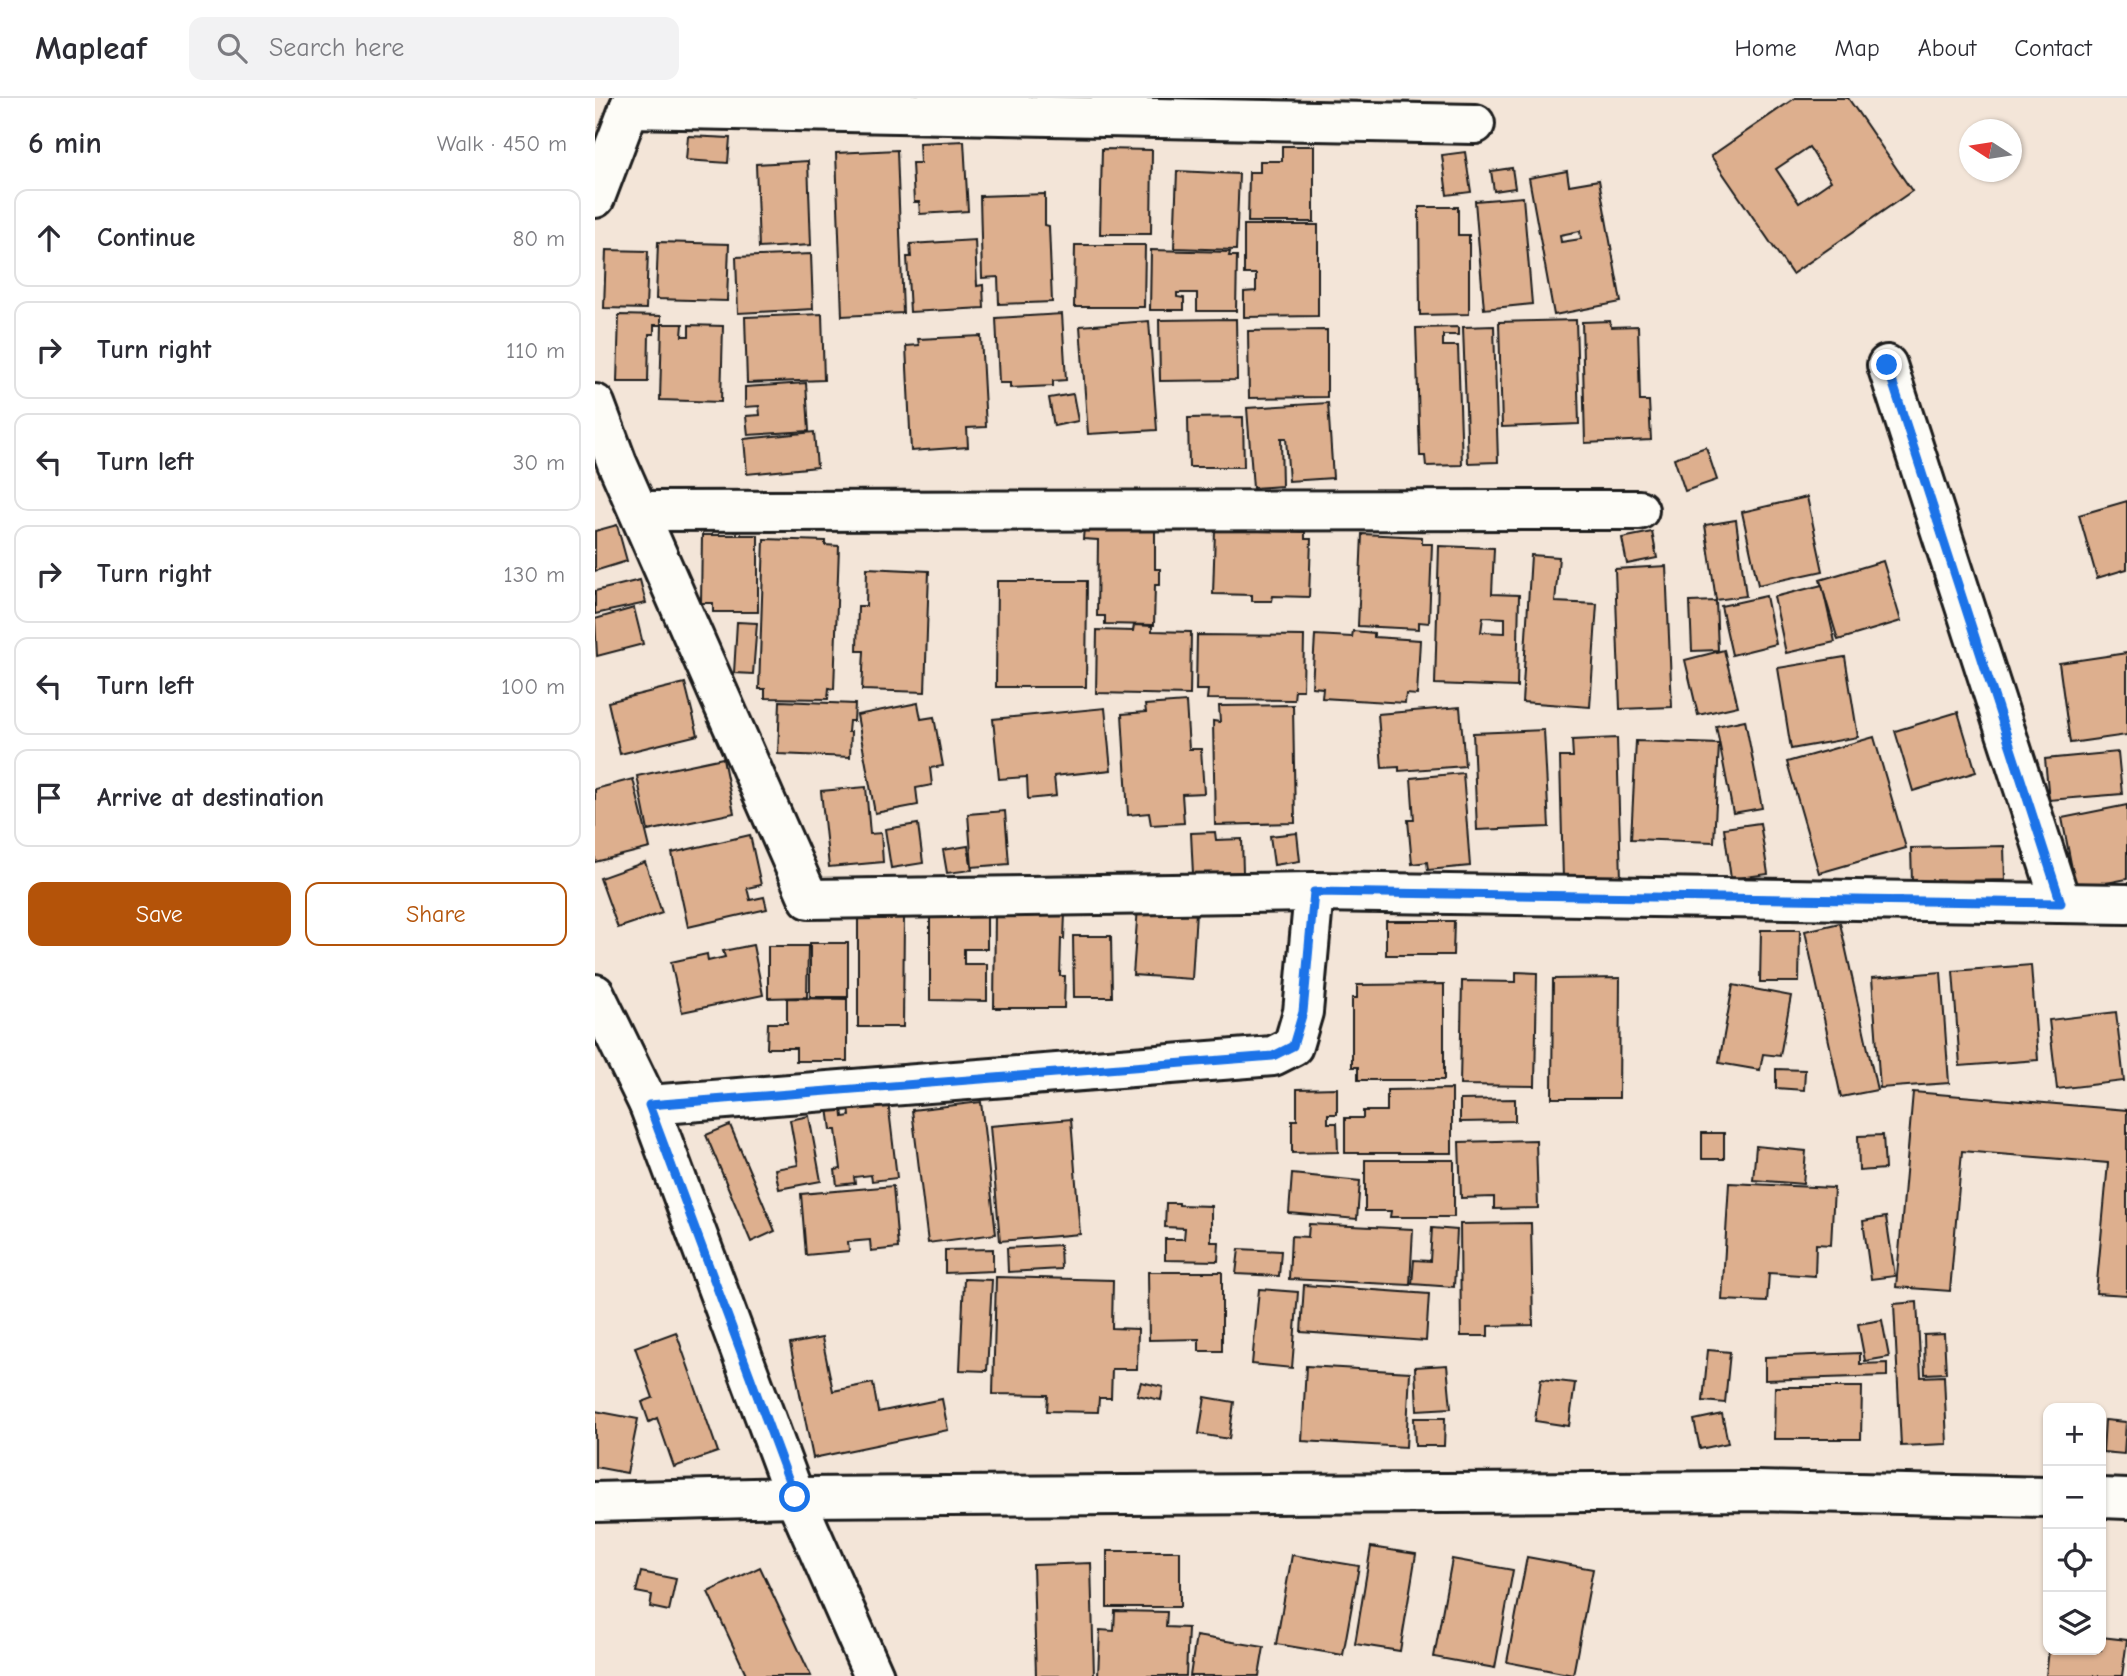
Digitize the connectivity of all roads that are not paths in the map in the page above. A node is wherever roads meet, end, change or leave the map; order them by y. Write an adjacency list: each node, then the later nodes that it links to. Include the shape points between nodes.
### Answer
1 (631, 103): 2 (street); 3 (street)
2 (1475, 124)
3 (595, 198)
4 (1887, 365): 10 (street)
5 (595, 404): 6 (street)
6 (606, 467): 8 (street)
7 (1639, 510): 8 (street)
8 (639, 511): 9 (street, via 809,899)
9 (1314, 892): 10 (street); 13 (street, via 1303,1012 1293,1046 1273,1056)
10 (2061, 903): 11 (street)
11 (2127, 904)
12 (595, 994): 13 (street)
13 (649, 1105): 14 (street)
14 (795, 1497): 15 (street, via 1740,1492); 18 (street); 19 (street)
15 (2043, 1497)
16 (2106, 1498): 17 (street)
17 (2127, 1499)
18 (595, 1502)
19 (874, 1676)

